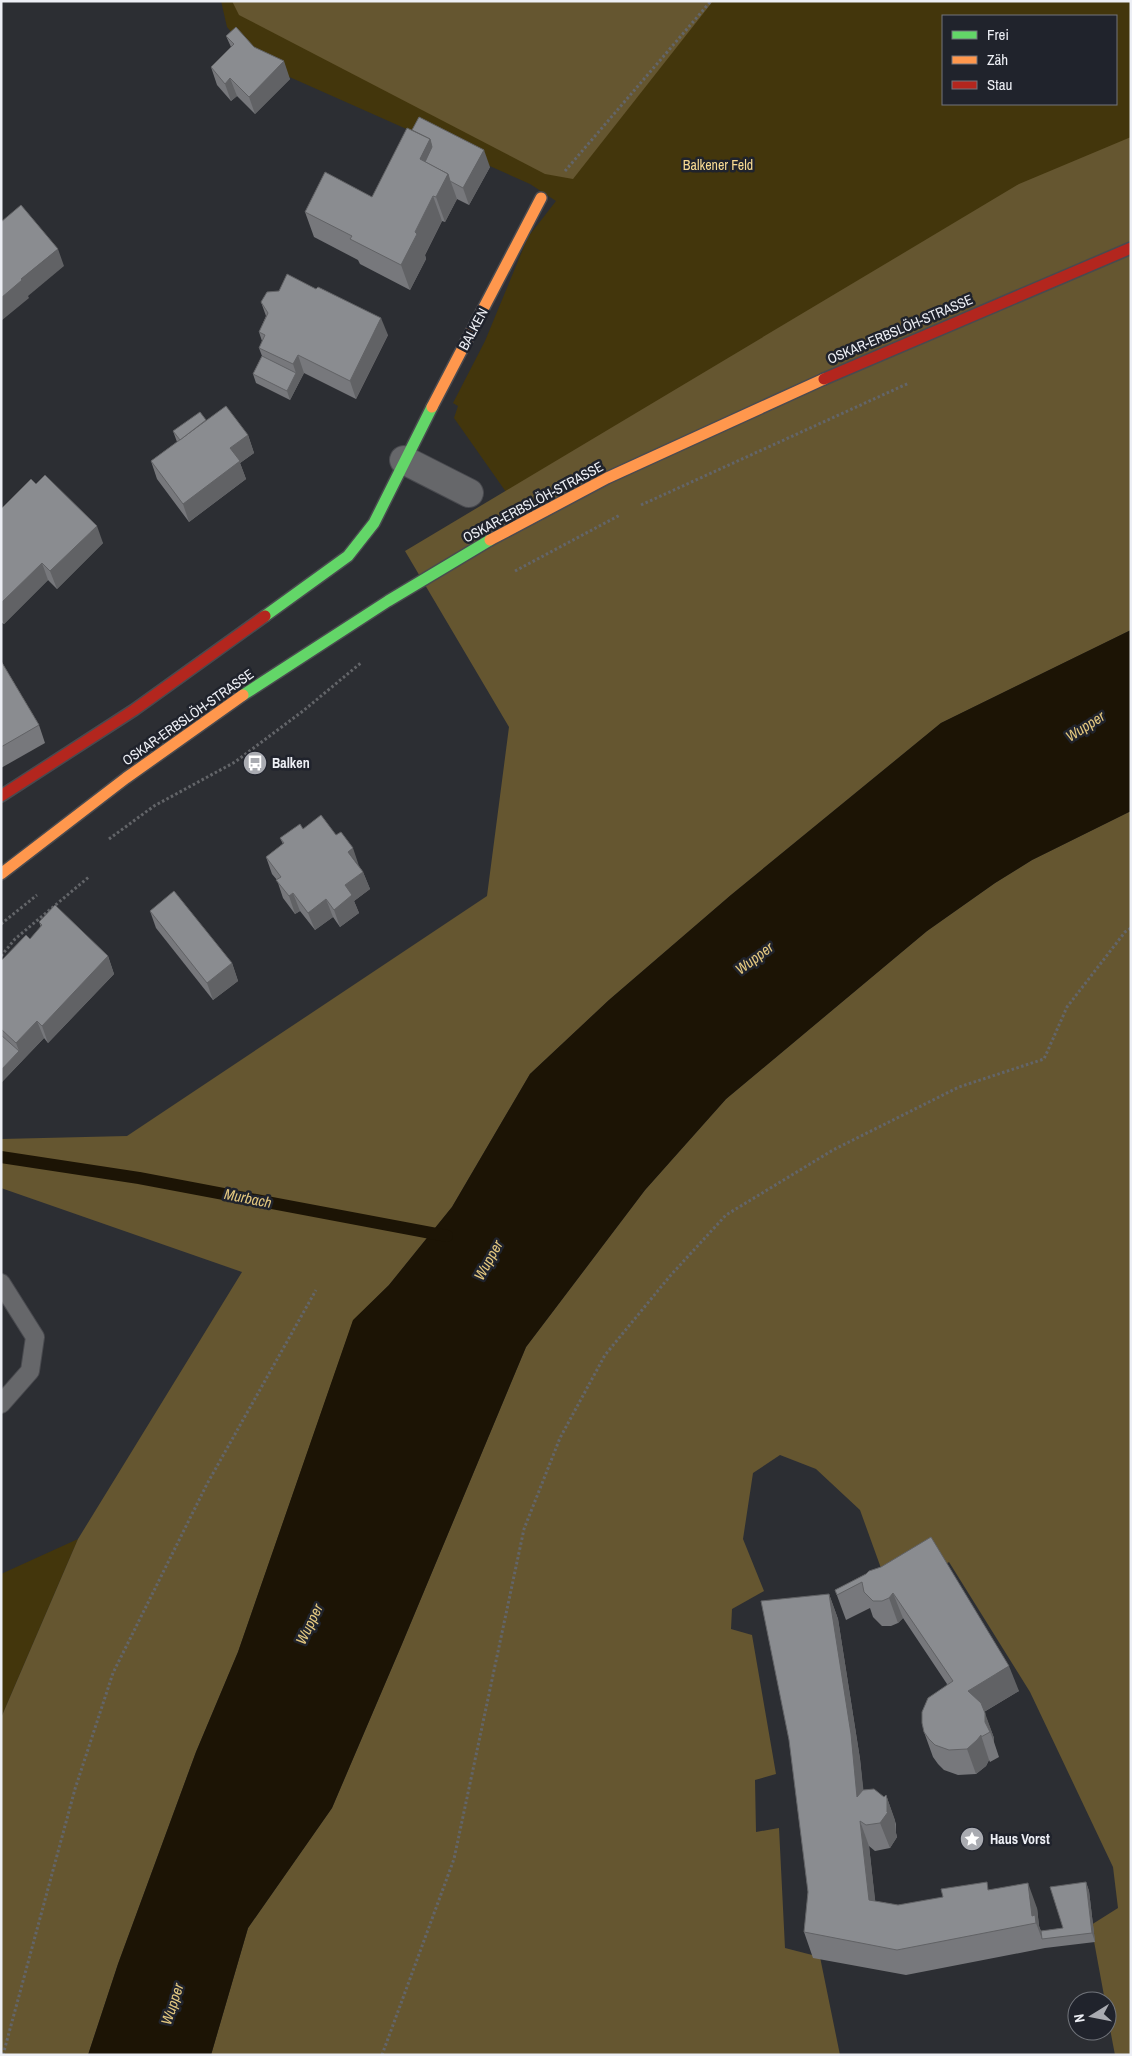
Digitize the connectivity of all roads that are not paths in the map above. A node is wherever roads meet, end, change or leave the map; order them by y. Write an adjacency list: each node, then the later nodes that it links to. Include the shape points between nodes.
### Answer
1 (541, 198): 3 (main road, BALKEN)
2 (1131, 248): 6 (main road, OSKAR-ERBSLÖH-STRASSE, via 861,361 646,459 527,519 374,607 224,708 57,829)
3 (404, 460): 4 (street); 5 (main road, BALKEN, via 374,523 348,556 108,728)
4 (469, 493)
5 (1, 796)
6 (1, 874)
7 (1, 1283): 8 (lane, via 35,1337 30,1371)
8 (1, 1404)

